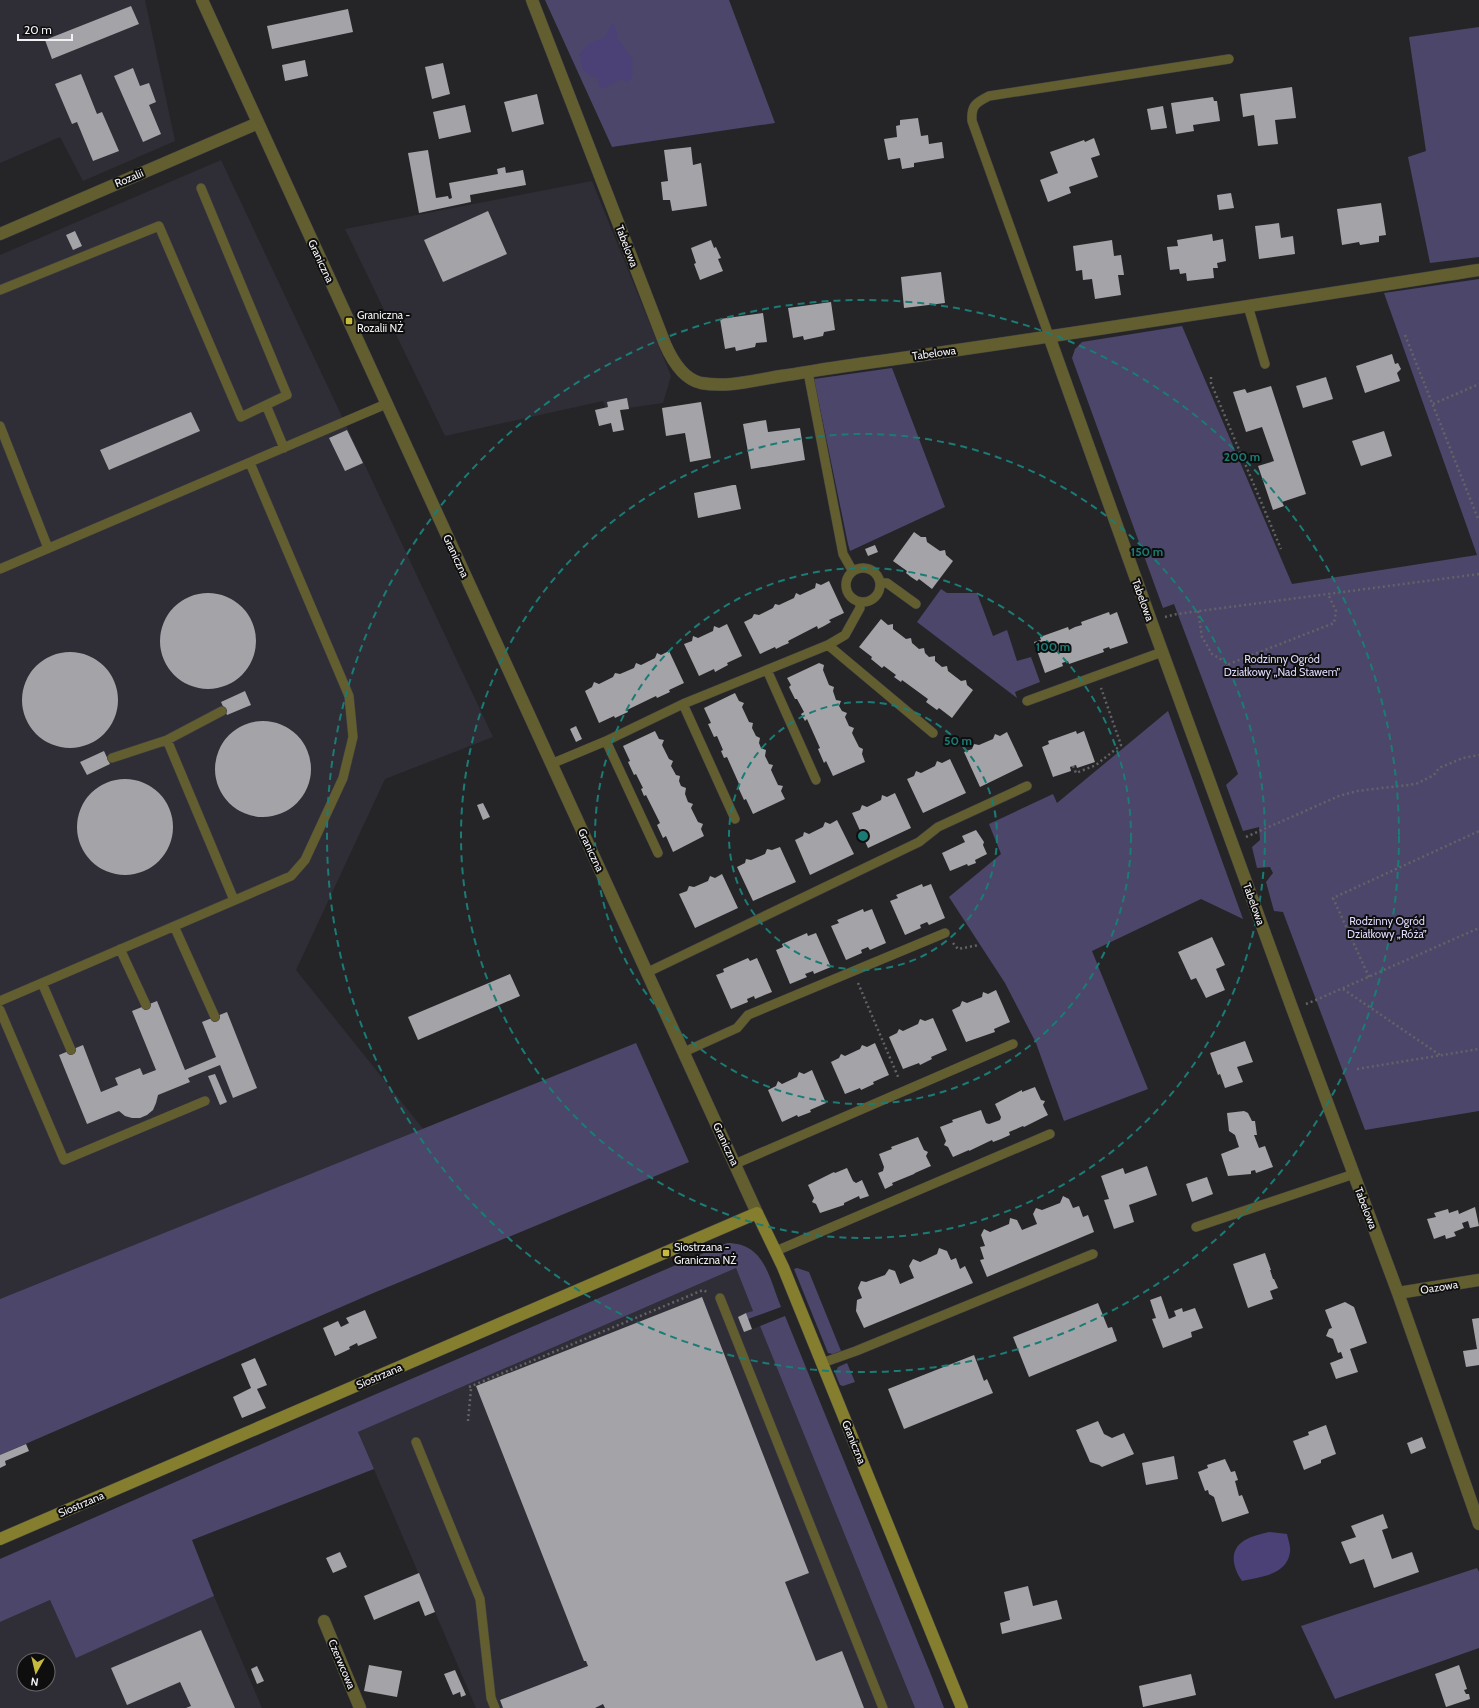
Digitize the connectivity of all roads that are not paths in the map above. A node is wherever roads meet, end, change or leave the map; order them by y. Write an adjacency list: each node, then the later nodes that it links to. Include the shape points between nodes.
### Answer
1 (202, 0): 4 (street, Graniczna)
2 (532, 0): 12 (street, Tabelowa, via 672,359 688,377 712,384 727,385)
3 (1229, 59): 10 (lane, via 989,96 977,102 972,111 972,121)
4 (258, 123): 6 (street, Rozalii); 13 (street, Graniczna)
5 (201, 188): 14 (lane, via 287,395)
6 (0, 234)
7 (1479, 270): 9 (street)
8 (0, 290): 14 (lane, via 159,226 241,417)
9 (1248, 306): 10 (street); 11 (lane)
10 (1049, 336): 12 (street, Tabelowa); 25 (street, Tabelowa)
11 (1266, 364)
12 (808, 372): 20 (lane, via 843,554)
13 (386, 404): 16 (lane); 34 (street, Graniczna)
14 (266, 405): 16 (lane)
15 (0, 426): 18 (lane)
16 (284, 448): 17 (lane)
17 (250, 463): 18 (lane); 39 (lane, via 349,696 353,737 343,778 305,860 291,876)
18 (48, 548): 19 (lane)
19 (0, 569)
20 (852, 570): 21 (lane, via 868,568 877,575); 22 (lane, via 846,580 846,591 854,600)
21 (880, 583): 22 (lane, via 876,596 866,602); 23 (lane, via 887,584)
22 (860, 602): 24 (lane, via 860,608 845,635)
23 (916, 604)
24 (828, 645): 26 (lane); 30 (lane)
25 (1162, 652): 27 (lane); 55 (street, Tabelowa)
26 (767, 670): 28 (lane); 35 (lane)
27 (1027, 701)
28 (684, 704): 32 (lane); 37 (lane)
29 (222, 710): 31 (lane)
30 (933, 733)
31 (167, 740): 33 (lane); 39 (lane)
32 (606, 741): 34 (lane); 38 (lane)
33 (112, 758)
34 (551, 764): 43 (street, Graniczna)
35 (816, 780)
36 (1027, 786): 43 (lane, via 938,827 919,842)
37 (735, 819)
38 (658, 853)
39 (234, 900): 40 (lane)
40 (174, 926): 42 (lane); 48 (lane)
41 (945, 933): 51 (lane, via 748,1015 737,1028)
42 (120, 949): 44 (lane); 46 (lane)
43 (646, 973): 51 (street, Graniczna)
44 (42, 982): 45 (lane); 50 (lane)
45 (0, 1001)
46 (146, 1005)
47 (0, 1010): 52 (lane, via 64,1160)
48 (214, 1017)
49 (1013, 1044): 54 (lane)
50 (71, 1050)
51 (684, 1052): 54 (street, Graniczna)
52 (205, 1101)
53 (1050, 1134): 58 (lane)
54 (735, 1164): 56 (street, Graniczna)
55 (1354, 1174): 57 (lane); 61 (street, Tabelowa)
56 (757, 1213): 58 (street, Graniczna); 67 (street, Siostrzana)
57 (1196, 1227)
58 (776, 1251): 63 (street, Graniczna)
59 (1093, 1254): 63 (lane)
60 (1479, 1280): 61 (street, Oazowa)
61 (1398, 1293): 65 (street, Tabelowa)
62 (720, 1298): 71 (lane)
63 (822, 1363): 72 (street, Graniczna)
64 (416, 1442): 70 (lane, via 480,1599 491,1698)
65 (1473, 1490): 66 (street, Tabelowa)
66 (1479, 1524)
67 (0, 1538)
68 (324, 1621): 69 (street, Czerwcowa)
69 (360, 1708)
70 (495, 1708)
71 (883, 1708)
72 (962, 1708)

